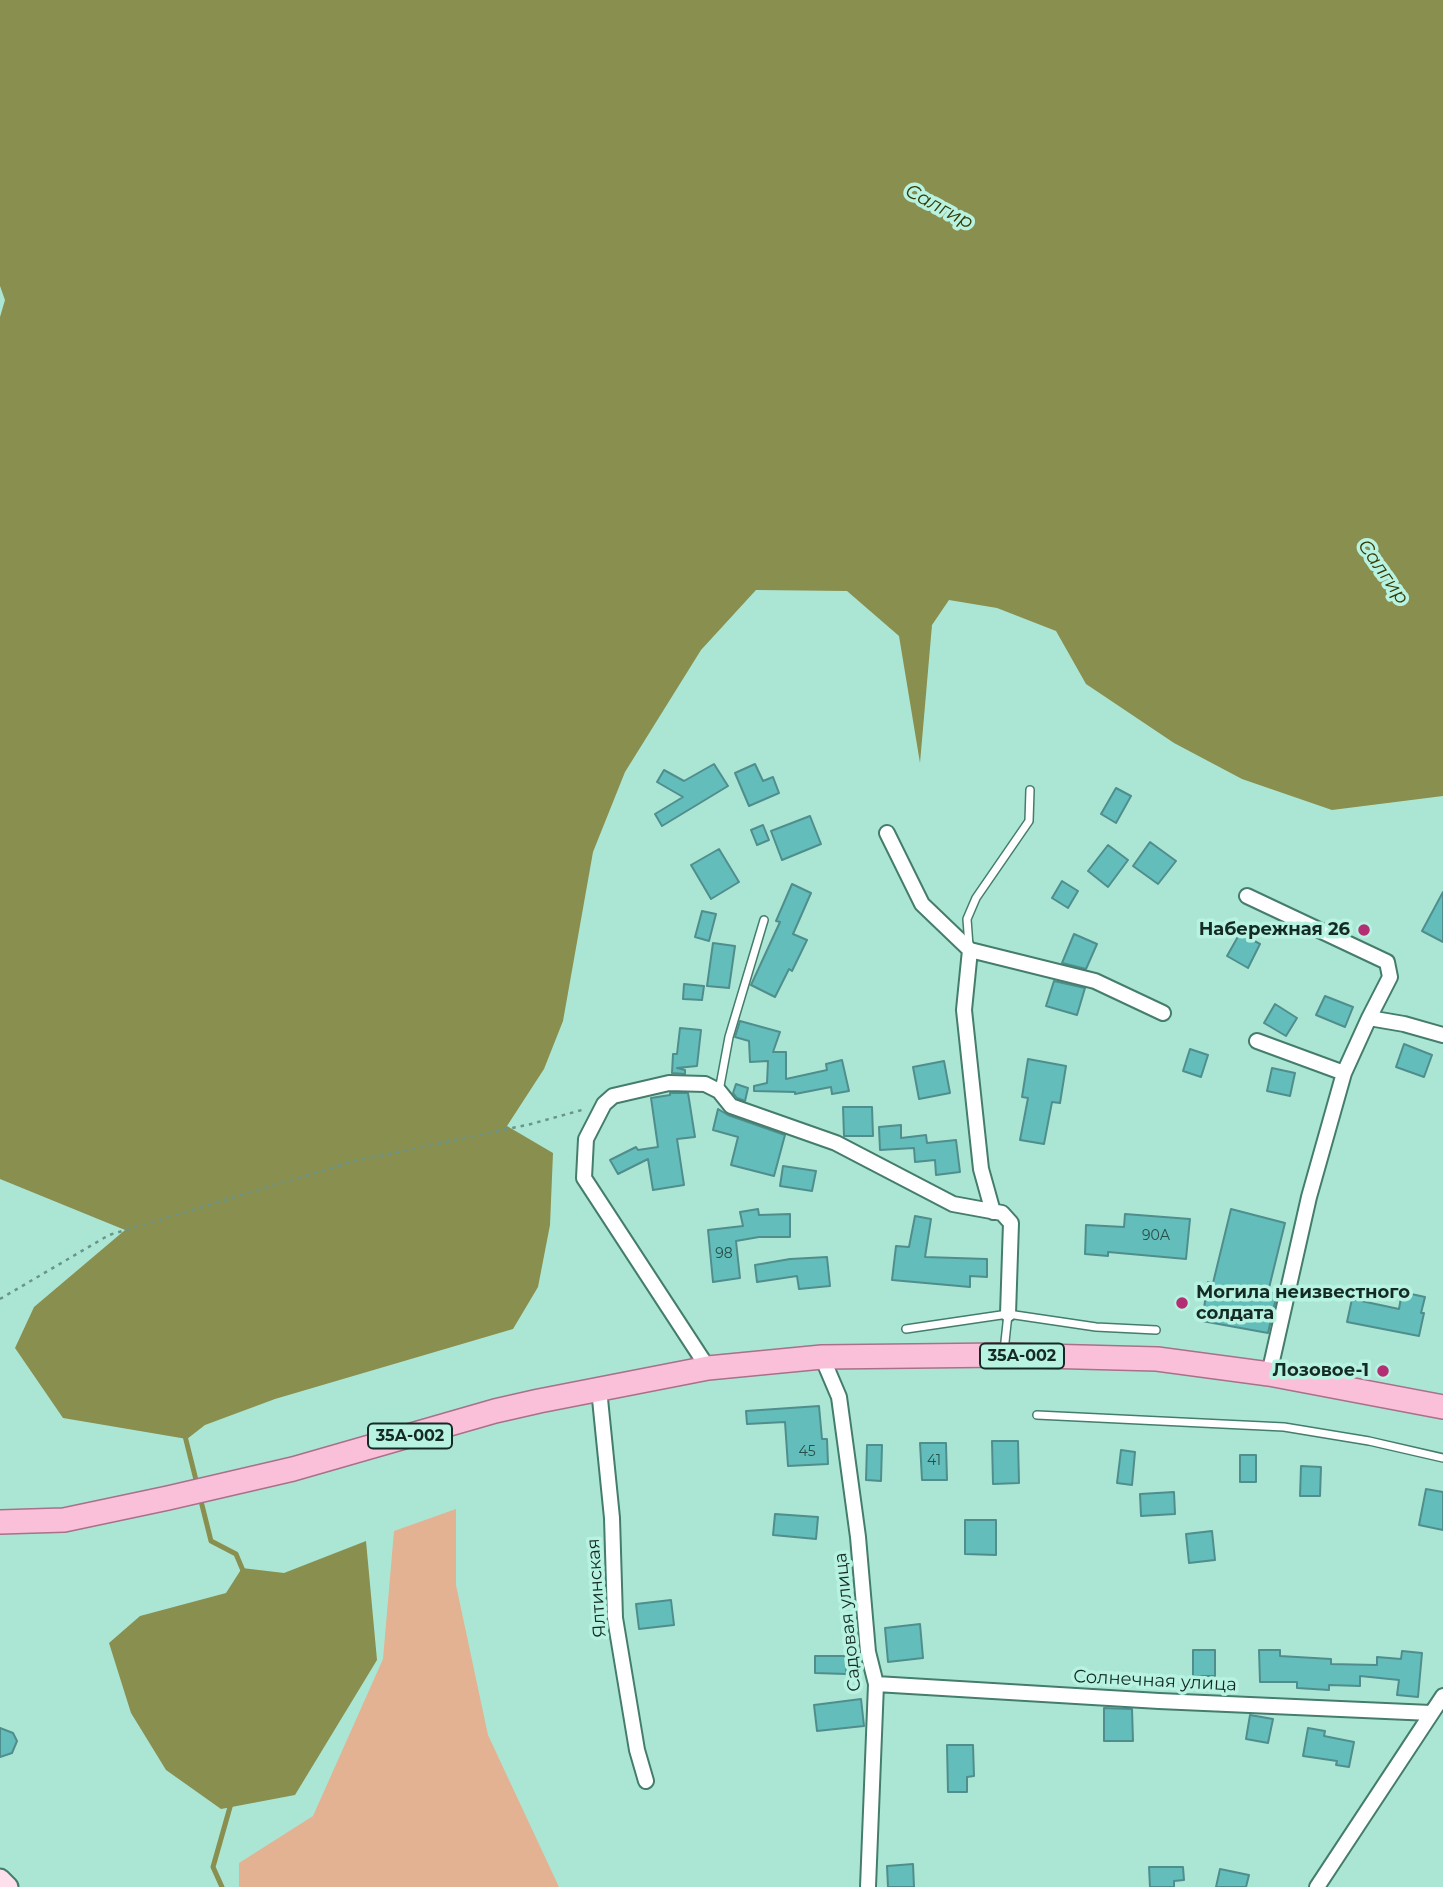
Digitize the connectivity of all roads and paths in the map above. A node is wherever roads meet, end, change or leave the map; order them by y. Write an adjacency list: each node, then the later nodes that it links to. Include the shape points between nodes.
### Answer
1 (1030, 790): 5 (lane, via 1029,821 976,898 967,919)
2 (887, 833): 5 (street, via 922,904)
3 (1247, 896): 7 (street, via 1387,962 1390,977)
4 (764, 920): 11 (lane, via 729,1037)
5 (970, 950): 6 (street, via 1094,981); 13 (street, via 964,1010 981,1169)
6 (1163, 1013)
7 (1369, 1018): 8 (street); 10 (street)
8 (1443, 1035)
9 (1256, 1041): 10 (street)
10 (1344, 1073): 21 (street, via 1309,1197)
11 (719, 1091): 12 (street, via 705,1084 669,1083 613,1096); 13 (street, via 731,1106 836,1143 953,1204)
12 (604, 1104): 14 (path, via 351,1162 109,1235); 20 (street, via 586,1139 584,1178)
13 (993, 1212): 15 (street, via 1002,1213 1011,1223)
14 (0, 1298)
15 (1007, 1314): 16 (lane); 17 (lane); 18 (lane)
16 (906, 1329)
17 (1156, 1330)
18 (1004, 1355): 19 (main road, 35А-002); 21 (main road, 35А-002, via 1157,1359)
19 (822, 1357): 20 (main road, 35А-002); 27 (street, Садовая улица, via 839,1397 868,1652)
20 (708, 1368): 22 (main road, 35А-002)
21 (1269, 1374): 23 (main road, 35А-002)
22 (600, 1390): 26 (main road, 35А-002, via 495,1411 293,1469 168,1498 64,1520); 30 (street, Ялтинская, via 612,1518 615,1618)
23 (1443, 1407)
24 (1037, 1415): 25 (lane, via 1284,1427)
25 (1443, 1458)
26 (0, 1522)
27 (876, 1684): 29 (street, Солнечная улица); 33 (street, Садовая улица)
28 (1443, 1696): 29 (street)
29 (1432, 1713): 34 (street)
30 (646, 1781)
31 (0, 1880): 32 (main road)
32 (8, 1887)
33 (867, 1887)
34 (1317, 1887)

